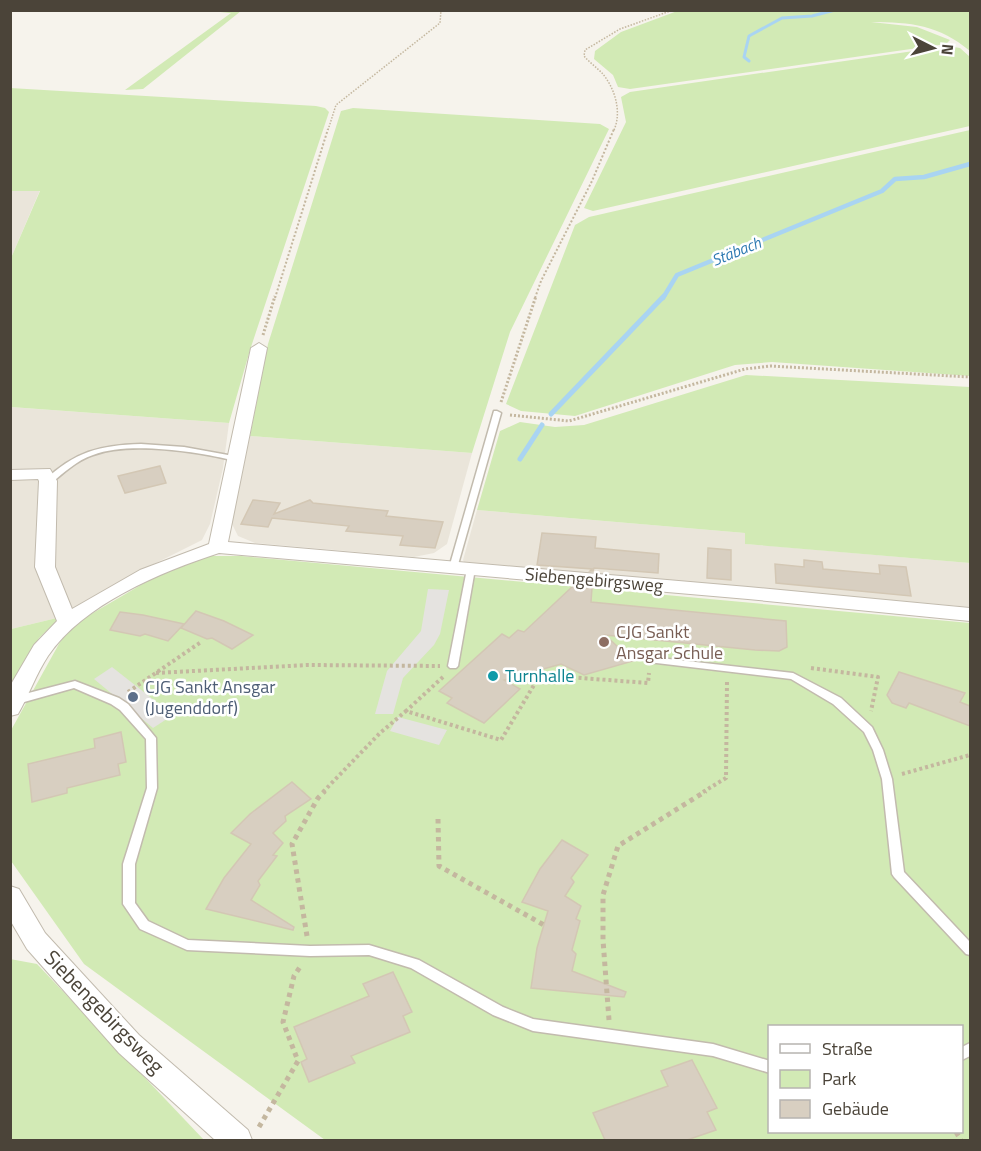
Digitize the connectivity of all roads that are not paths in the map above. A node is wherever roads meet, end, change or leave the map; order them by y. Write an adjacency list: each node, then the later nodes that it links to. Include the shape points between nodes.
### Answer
1 (259, 348): 3 (street)
2 (497, 413): 7 (lane)
3 (236, 459): 5 (lane, via 188,449 113,448 91,452); 6 (street)
4 (10, 475): 5 (street, via 44,473)
5 (48, 481): 9 (street, via 45,567)
6 (218, 547): 7 (street, Siebengebirgsweg); 9 (street, Siebengebirgsweg, via 147,573)
7 (462, 568): 8 (street, Siebengebirgsweg); 11 (lane)
8 (970, 615)
9 (67, 621): 12 (street, Siebengebirgsweg, via 40,651)
10 (651, 660): 14 (lane, via 794,676 837,700 868,730 878,750 887,779 898,874)
11 (453, 666)
12 (12, 704): 15 (lane, via 75,684 124,707 151,738 152,788 129,864 129,904 144,925 188,945 369,950 415,964 498,1011 533,1025 713,1050)
13 (10, 896): 16 (street, Siebengebirgsweg, via 36,941 129,1044)
14 (970, 950)
15 (768, 1066)
16 (247, 1136)

